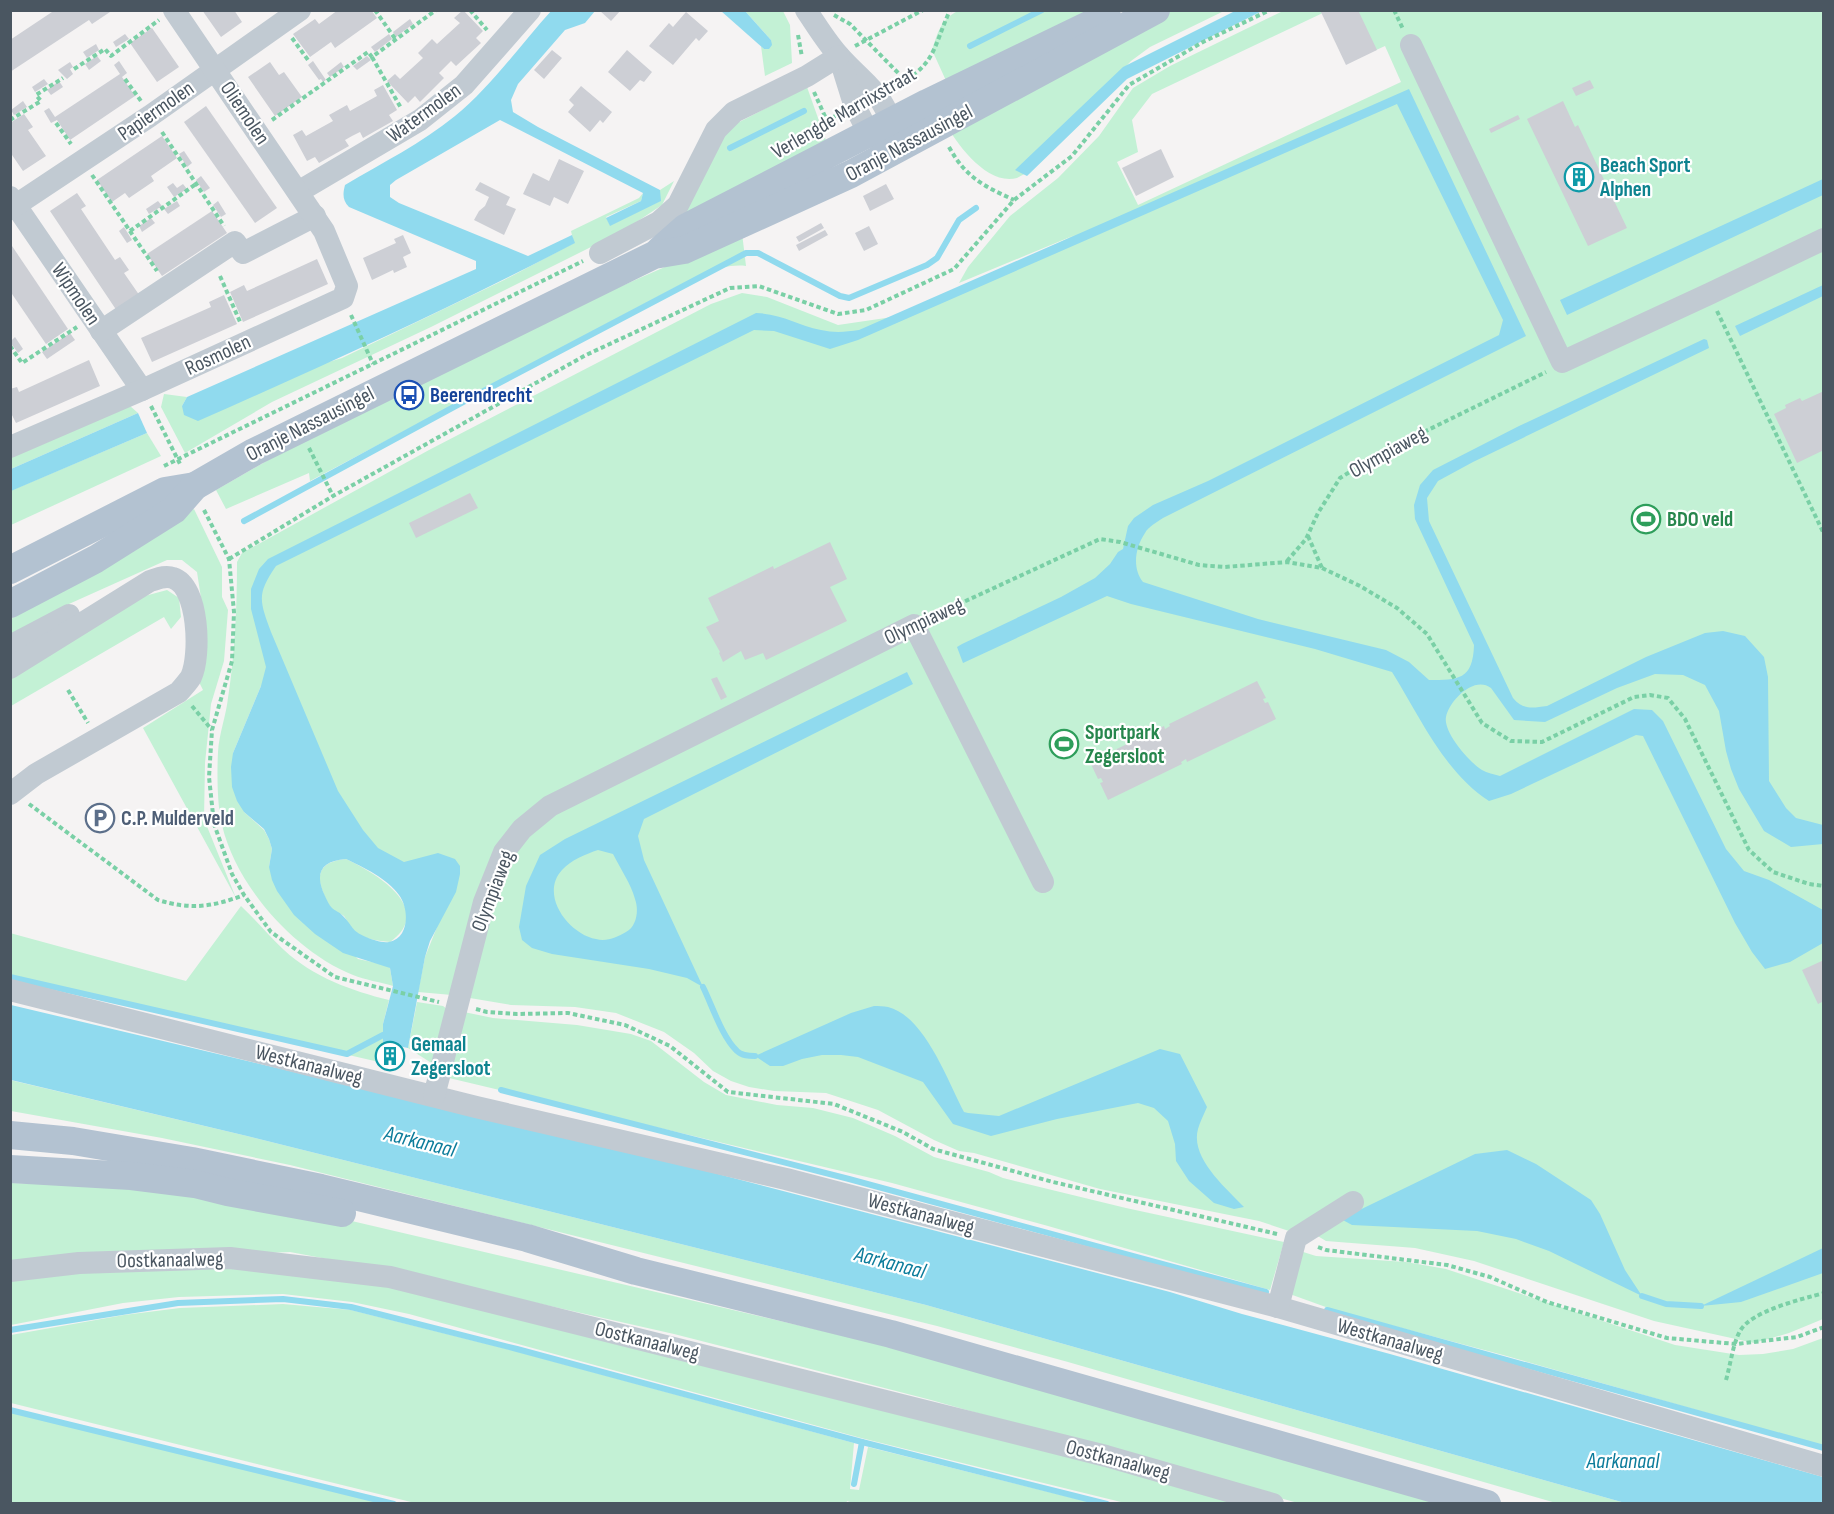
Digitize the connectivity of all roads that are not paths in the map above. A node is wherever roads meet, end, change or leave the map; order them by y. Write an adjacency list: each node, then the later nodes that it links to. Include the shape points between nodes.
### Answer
1 (530, 10): 12 (street, Watermolen, via 464,85 411,126)
2 (806, 10): 8 (street)
3 (1119, 10): 10 (main road, Oranje Nassausingel)
4 (1156, 10): 11 (main road, Oranje Nassausingel)
5 (169, 14): 9 (street, Oliemolen)
6 (291, 17): 9 (street, Papiermolen)
7 (1411, 45): 15 (street, via 1562,362)
8 (839, 56): 10 (street, via 854,104); 10 (street, via 877,93); 16 (street, via 734,112 716,130 678,205 659,222)
9 (215, 69): 12 (street, Oliemolen); 13 (street, Papiermolen, via 83,161)
10 (880, 128): 11 (street); 17 (main road, Oranje Nassausingel, via 685,228)
11 (897, 150): 17 (main road, Oranje Nassausingel, via 684,250)
12 (298, 192): 14 (street, Oliemolen)
13 (12, 204): 18 (street, Wipmolen)
14 (315, 216): 18 (street, via 211,256 167,287); 19 (street, Rosmolen, via 347,286 343,298)
15 (1824, 238)
16 (600, 253)
17 (654, 255): 21 (main road, Oranje Nassausingel, via 264,447 197,485)
18 (97, 324): 19 (street, Wipmolen)
19 (141, 390): 20 (street, Rosmolen)
20 (10, 447)
21 (164, 491): 22 (main road, Oranje Nassausingel); 24 (main road, Oranje Nassausingel, via 96,559)
22 (10, 570)
23 (122, 598): 25 (street, via 70,615); 26 (street); 27 (street, via 165,577 175,578 187,590 193,606 196,650 191,677 179,692 36,774)
24 (10, 604)
25 (10, 646)
26 (10, 668)
27 (13, 792)
28 (1043, 882): 30 (street, Olympiaweg, via 914,624 550,806 522,829 504,852 484,902)
29 (10, 990): 30 (street, Westkanaalweg)
30 (434, 1096): 36 (street, Westkanaalweg, via 786,1179)
31 (10, 1135): 34 (main road, via 209,1164 506,1233)
32 (10, 1168): 34 (main road, via 195,1184 523,1251)
33 (1353, 1202): 36 (street, via 1296,1238)
34 (600, 1261): 39 (main road, via 891,1334)
35 (10, 1271): 38 (street, Oostkanaalweg, via 79,1263 230,1258 390,1277 1106,1456)
36 (1278, 1307): 37 (street, Westkanaalweg)
37 (1824, 1466)
38 (1273, 1503)
39 (1487, 1503)

